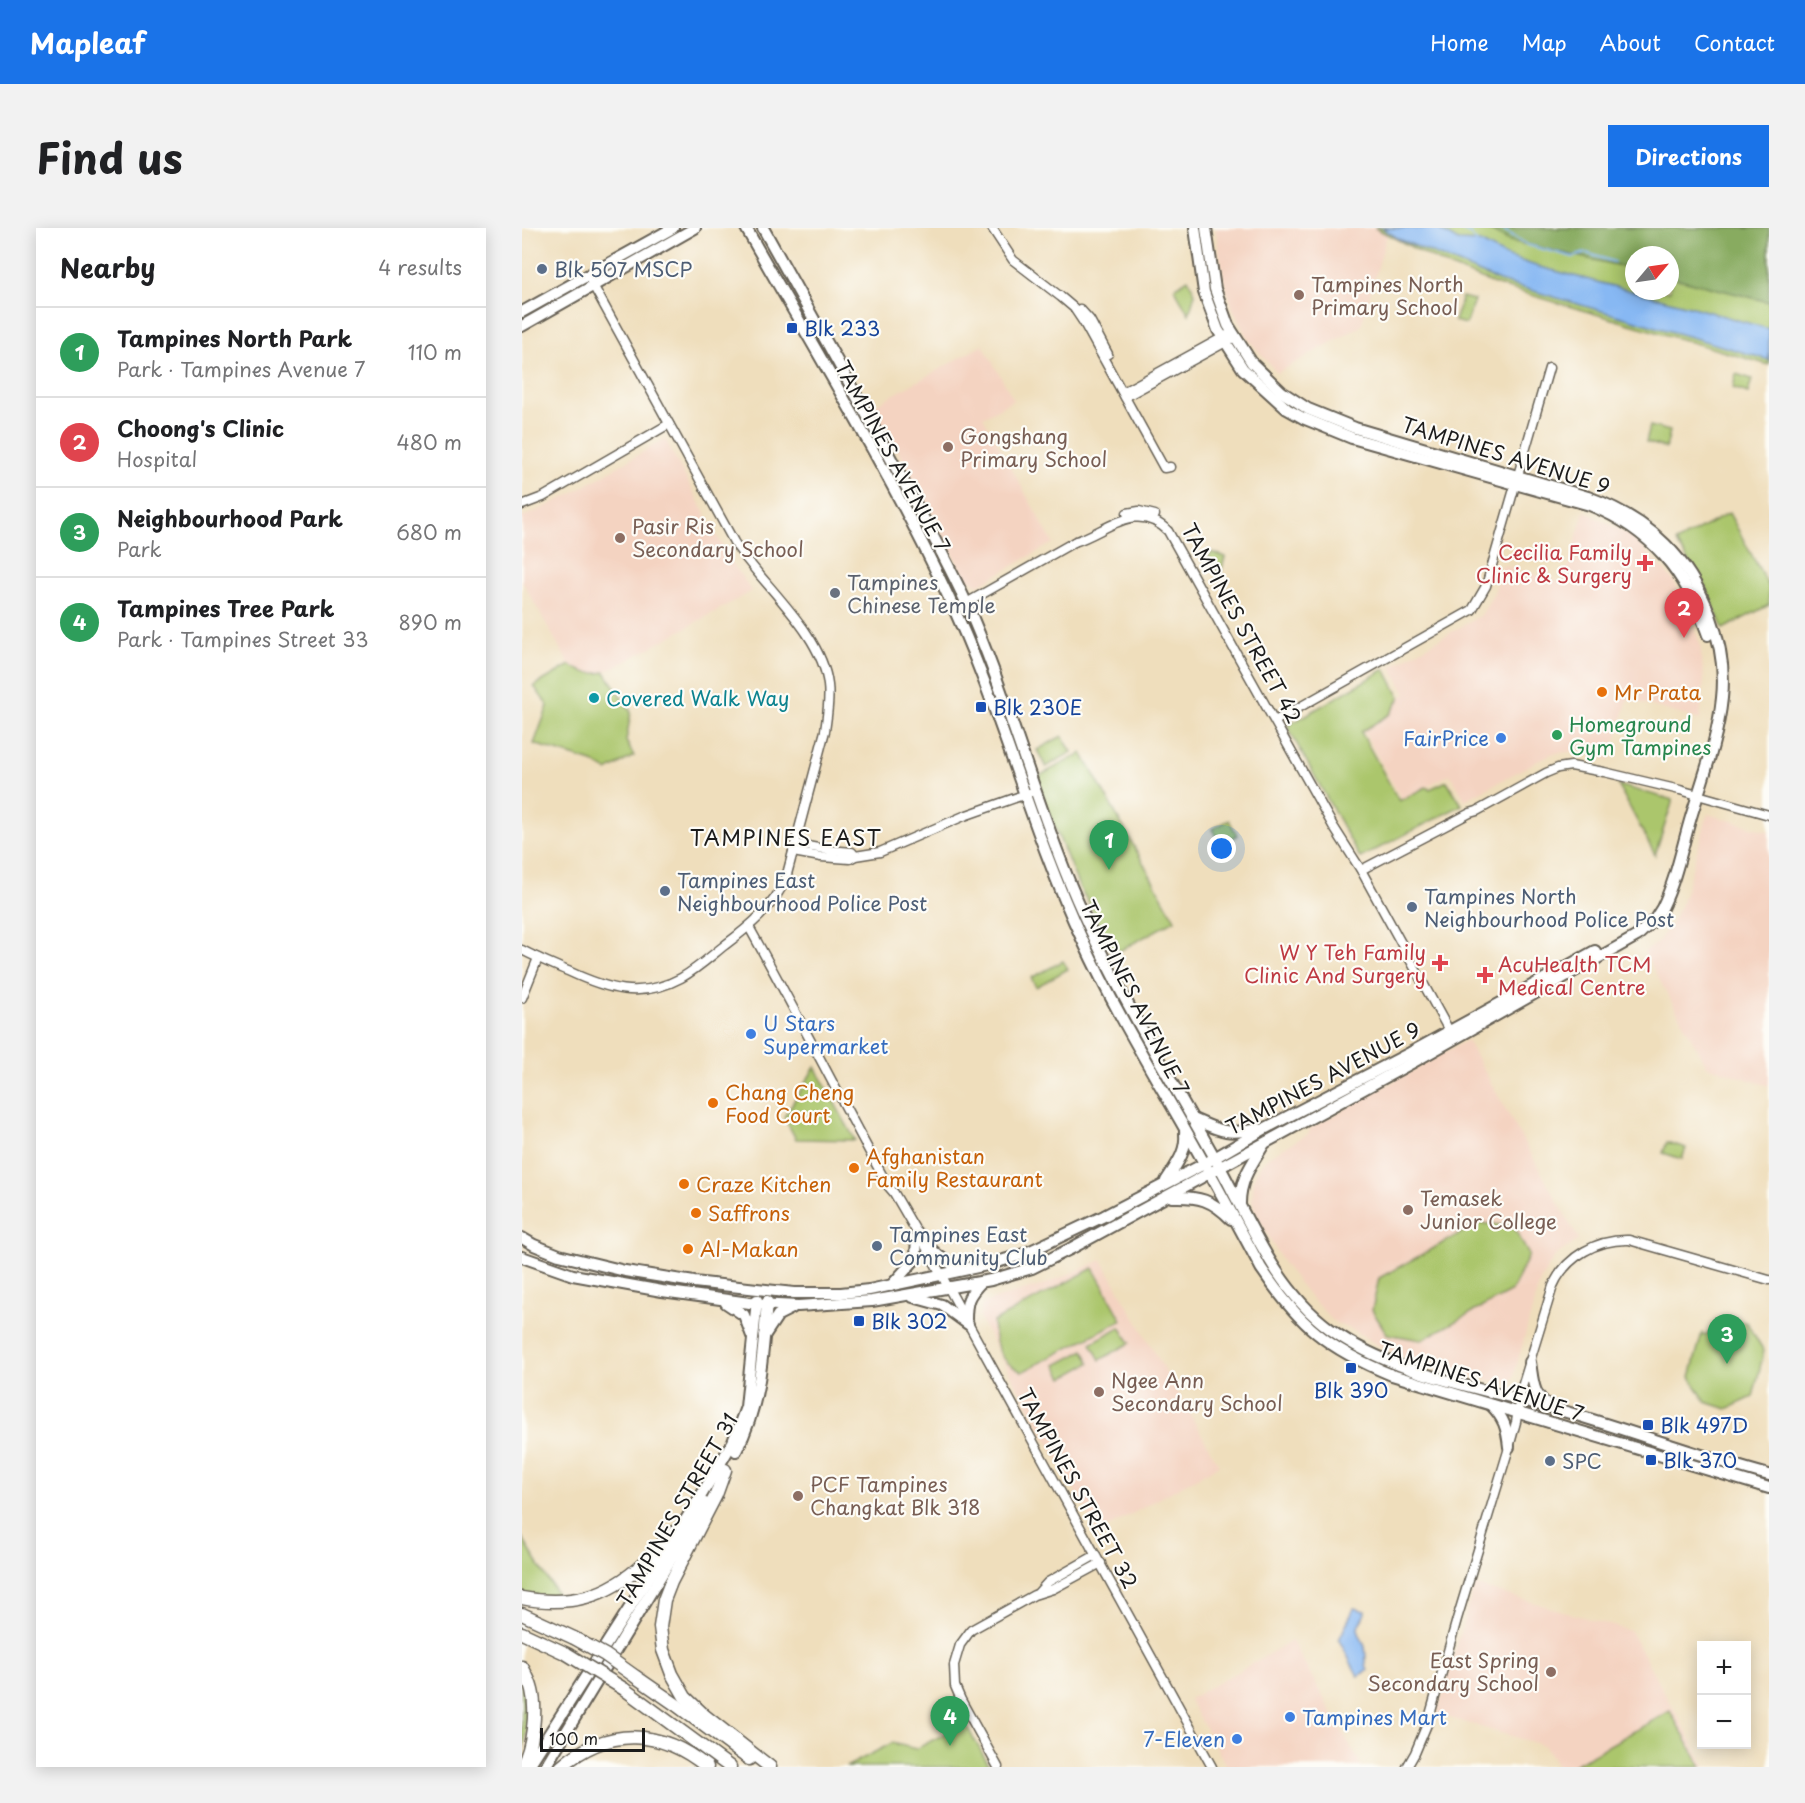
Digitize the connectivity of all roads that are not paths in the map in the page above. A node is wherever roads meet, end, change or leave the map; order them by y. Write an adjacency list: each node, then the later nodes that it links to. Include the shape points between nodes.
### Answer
1 (673, 228): 9 (main road)
2 (695, 228): 9 (main road)
3 (746, 228): 21 (main road, TAMPINES AVENUE 7, via 900,501)
4 (763, 228): 20 (main road, TAMPINES AVENUE 7, via 922,515)
5 (992, 228): 10 (street, via 1013,260)
6 (997, 228): 10 (street, via 1017,256)
7 (1195, 228): 14 (main road, TAMPINES AVENUE 9, via 1204,292)
8 (1206, 228): 13 (main road, TAMPINES AVENUE 9, via 1215,289)
9 (591, 281): 11 (main road); 12 (main road); 17 (street)
10 (1063, 295): 16 (street)
11 (522, 312)
12 (522, 326)
13 (1234, 334): 14 (street); 18 (main road, TAMPINES AVENUE 9, via 1252,363 1282,392 1308,409)
14 (1223, 341): 16 (street); 18 (main road, TAMPINES AVENUE 9, via 1262,388 1303,418 1352,438)
15 (1549, 368): 18 (street)
16 (1126, 394): 16 (street, via 1170,467 1164,468)
17 (669, 424): 19 (street); 27 (street, via 734,542 810,638 824,665 829,694 826,725)
18 (1517, 481): 22 (street, via 1486,586 1472,610); 24 (main road, TAMPINES AVENUE 9, via 1598,501 1623,513 1665,544 1694,584 1716,637 1723,684 1720,716)
19 (522, 506)
20 (966, 603): 21 (street, TAMPINES STREET 42); 22 (street, TAMPINES STREET 42, via 1108,520 1128,512 1145,512 1163,520 1174,532); 23 (main road, TAMPINES AVENUE 7)
21 (954, 610): 25 (main road, TAMPINES AVENUE 7)
22 (1276, 720): 28 (street, TAMPINES STREET 42)
23 (1035, 790): 25 (street); 34 (main road, TAMPINES AVENUE 7, via 1066,875 1118,985)
24 (1695, 794): 26 (street); 28 (street, via 1604,772 1586,763 1556,763); 33 (main road, TAMPINES AVENUE 9, via 1662,893 1647,919)
25 (1024, 795): 27 (street, via 880,852 855,856 852,852); 36 (main road, TAMPINES AVENUE 7, via 1082,940)
26 (1769, 815)
27 (794, 848): 29 (street, via 779,894)
28 (1361, 870): 33 (street, TAMPINES STREET 42)
29 (750, 927): 31 (street, via 682,978 647,990 625,991 599,985); 46 (street, TAMPINES STREET 32)
30 (522, 950): 31 (street)
31 (538, 958): 32 (street)
32 (522, 998)
33 (1451, 1035): 35 (main road, TAMPINES AVENUE 9); 37 (main road, TAMPINES AVENUE 9)
34 (1190, 1118): 35 (main road, via 1228,1132); 38 (main road, TAMPINES AVENUE 7)
35 (1266, 1128): 38 (main road, TAMPINES AVENUE 9)
36 (1185, 1129): 39 (main road, TAMPINES AVENUE 7); 42 (main road, via 1186,1146)
37 (1265, 1142): 40 (main road, TAMPINES AVENUE 9); 44 (main road, via 1243,1179)
38 (1215, 1158): 39 (main road, TAMPINES AVENUE 9); 40 (main road, TAMPINES AVENUE 7)
39 (1204, 1164): 41 (main road, TAMPINES AVENUE 7); 42 (main road, TAMPINES AVENUE 9)
40 (1221, 1169): 41 (main road, TAMPINES AVENUE 9); 44 (main road, TAMPINES AVENUE 7)
41 (1210, 1174): 43 (main road, TAMPINES AVENUE 9); 45 (main road, TAMPINES AVENUE 7)
42 (1164, 1184): 50 (main road, TAMPINES AVENUE 9, via 1024,1254)
43 (1169, 1197): 45 (main road, via 1199,1198 1213,1203); 54 (main road, TAMPINES AVENUE 9, via 1032,1268)
44 (1240, 1207): 65 (main road, TAMPINES AVENUE 7, via 1287,1286 1339,1335 1394,1363)
45 (1238, 1226): 66 (main road, TAMPINES AVENUE 7, via 1260,1268 1290,1308 1329,1344 1392,1374)
46 (918, 1235): 50 (main road, via 946,1262); 51 (street, TAMPINES STREET 32); 55 (main road, via 913,1264)
47 (522, 1238): 48 (main road)
48 (559, 1255): 52 (main road); 57 (main road, TAMPINES AVENUE 9, via 626,1270)
49 (522, 1257): 52 (main road, TAMPINES AVENUE 9)
50 (972, 1269): 51 (main road, TAMPINES AVENUE 9)
51 (942, 1275): 55 (main road, TAMPINES AVENUE 9); 56 (street, TAMPINES STREET 32)
52 (593, 1279): 59 (main road, TAMPINES AVENUE 9)
53 (1769, 1280): 64 (street, via 1631,1240 1589,1248 1568,1264 1556,1281)
54 (981, 1281): 56 (main road, TAMPINES AVENUE 9); 62 (main road, via 966,1304)
55 (891, 1287): 57 (main road, TAMPINES AVENUE 9, via 841,1293)
56 (949, 1288): 58 (main road, TAMPINES AVENUE 9); 62 (street, TAMPINES STREET 32)
57 (763, 1291): 60 (main road, TAMPINES STREET 31)
58 (904, 1295): 61 (main road, TAMPINES AVENUE 9); 62 (main road, via 942,1305)
59 (721, 1300): 60 (main road, TAMPINES AVENUE 9); 63 (main road, via 744,1315)
60 (762, 1305): 61 (main road, TAMPINES AVENUE 9); 63 (main road, TAMPINES STREET 31)
61 (798, 1306): 63 (main road, via 778,1315)
62 (967, 1322): 74 (street, TAMPINES STREET 32)
63 (758, 1340): 70 (main road, TAMPINES STREET 31, via 754,1409); 73 (main road, TAMPINES STREET 31, via 743,1416 733,1442)
64 (1530, 1362): 65 (street); 67 (main road, via 1533,1388)
65 (1520, 1400): 67 (main road, TAMPINES AVENUE 7); 68 (street)
66 (1489, 1403): 68 (main road, TAMPINES AVENUE 7); 69 (main road, via 1502,1417)
67 (1555, 1409): 71 (main road, TAMPINES AVENUE 7)
68 (1518, 1412): 69 (street); 72 (main road, TAMPINES AVENUE 7)
69 (1509, 1447): 94 (street, via 1428,1722)
70 (725, 1470): 78 (main road, TAMPINES STREET 31); 90 (highway, via 664,1600 660,1627 663,1650 685,1697)
71 (1769, 1475)
72 (1769, 1488)
73 (680, 1528): 75 (highway, via 632,1573 597,1594 564,1602); 78 (main road, TAMPINES STREET 31)
74 (1098, 1559): 80 (street, TAMPINES STREET 32); 91 (street, via 1053,1589 1038,1593 971,1630 963,1640 953,1672 958,1693)
75 (522, 1598)
76 (522, 1614): 89 (highway, bridge, via 605,1655)
77 (522, 1633): 81 (highway, bridge, via 596,1670)
78 (601, 1665): 83 (main road); 84 (main road)
79 (522, 1667): 82 (highway, via 532,1689 534,1711)
80 (1185, 1715): 92 (street, TAMPINES STREET 32); 93 (street, TAMPINES STREET 32)
81 (666, 1719): 87 (highway); 88 (highway)
82 (522, 1766)
83 (528, 1767)
84 (545, 1767)
85 (561, 1767): 86 (highway, via 602,1743 648,1737 670,1743)
86 (707, 1767)
87 (720, 1767)
88 (730, 1767)
89 (760, 1767)
90 (770, 1767)
91 (998, 1767)
92 (1212, 1767)
93 (1218, 1767)
94 (1407, 1767)

